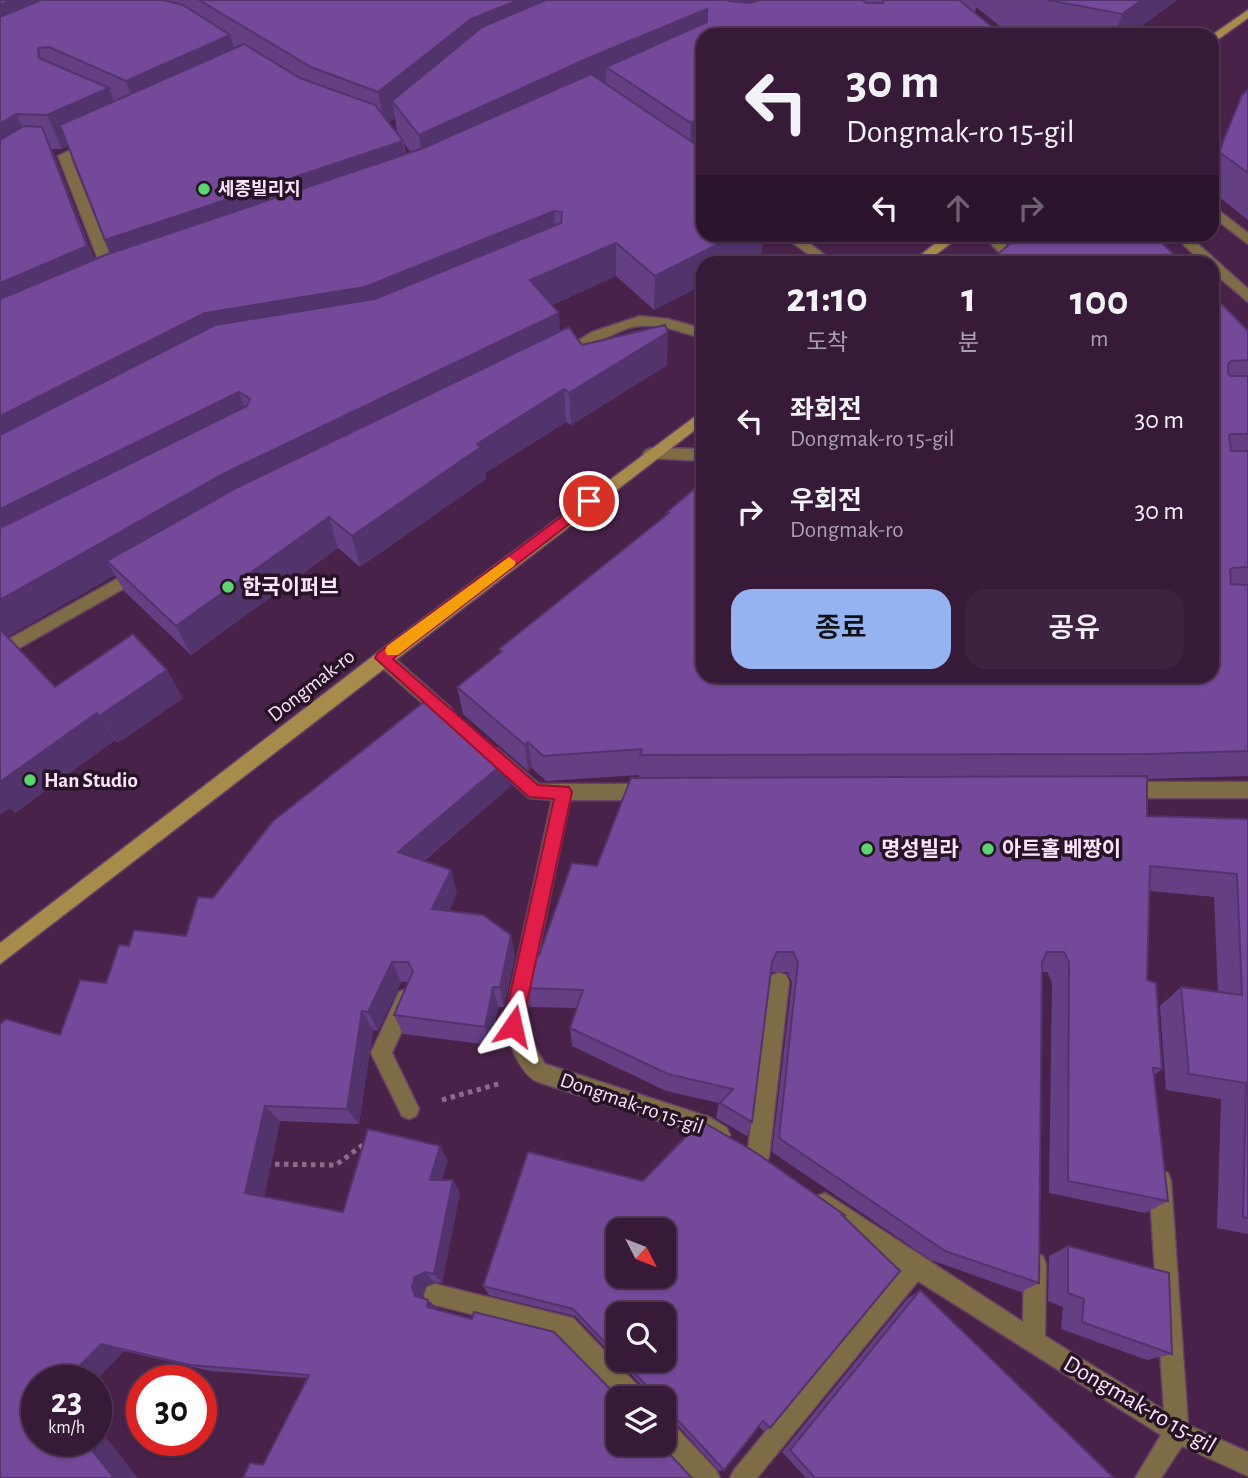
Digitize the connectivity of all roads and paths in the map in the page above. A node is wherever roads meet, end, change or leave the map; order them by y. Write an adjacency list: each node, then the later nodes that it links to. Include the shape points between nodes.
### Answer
1 (1248, 13): 2 (main road)
2 (1219, 35)
3 (102, 140): 15 (street, via 57,155)
4 (1219, 215): 5 (street)
5 (1248, 240)
6 (798, 242): 10 (street)
7 (946, 242): 11 (main road)
8 (996, 242): 12 (street)
9 (1187, 242): 13 (street)
10 (818, 256)
11 (926, 256)
12 (1011, 256)
13 (1202, 256)
14 (1219, 271): 16 (street)
15 (114, 283)
16 (1248, 297)
17 (696, 331): 18 (street, via 635,321 578,344)
18 (548, 363)
19 (696, 421): 20 (main road, Dongmak-ro)
20 (651, 454): 21 (street); 24 (main road, Dongmak-ro)
21 (696, 456)
22 (150, 565): 23 (street)
23 (0, 652)
24 (383, 658): 25 (street); 31 (main road, Dongmak-ro)
25 (454, 721)
26 (474, 738): 29 (street, via 535,792)
27 (1108, 790): 28 (street)
28 (1248, 790)
29 (564, 792): 30 (street); 34 (street, Dongmak-ro 15-gil, via 513,1026)
30 (661, 792)
31 (0, 955)
32 (779, 982): 34 (street, Dongmak-ro 15-gil, via 764,1161 702,1124)
33 (409, 992): 35 (street, via 381,1053)
34 (538, 1072): 35 (path)
35 (409, 1109): 37 (path, via 336,1165)
36 (1158, 1156): 44 (street)
37 (256, 1164)
38 (804, 1188): 40 (street, Dongmak-ro 15-gil)
39 (1035, 1244): 42 (street)
40 (916, 1267): 42 (street, Dongmak-ro 15-gil); 48 (street)
41 (435, 1295): 43 (street, via 565,1325)
42 (1034, 1341): 44 (street, Dongmak-ro 15-gil)
43 (623, 1386)
44 (1177, 1432): 46 (street, Dongmak-ro 15-gil); 49 (street)
45 (676, 1444): 47 (street)
46 (1248, 1464)
47 (708, 1478)
48 (742, 1478)
49 (1147, 1478)

